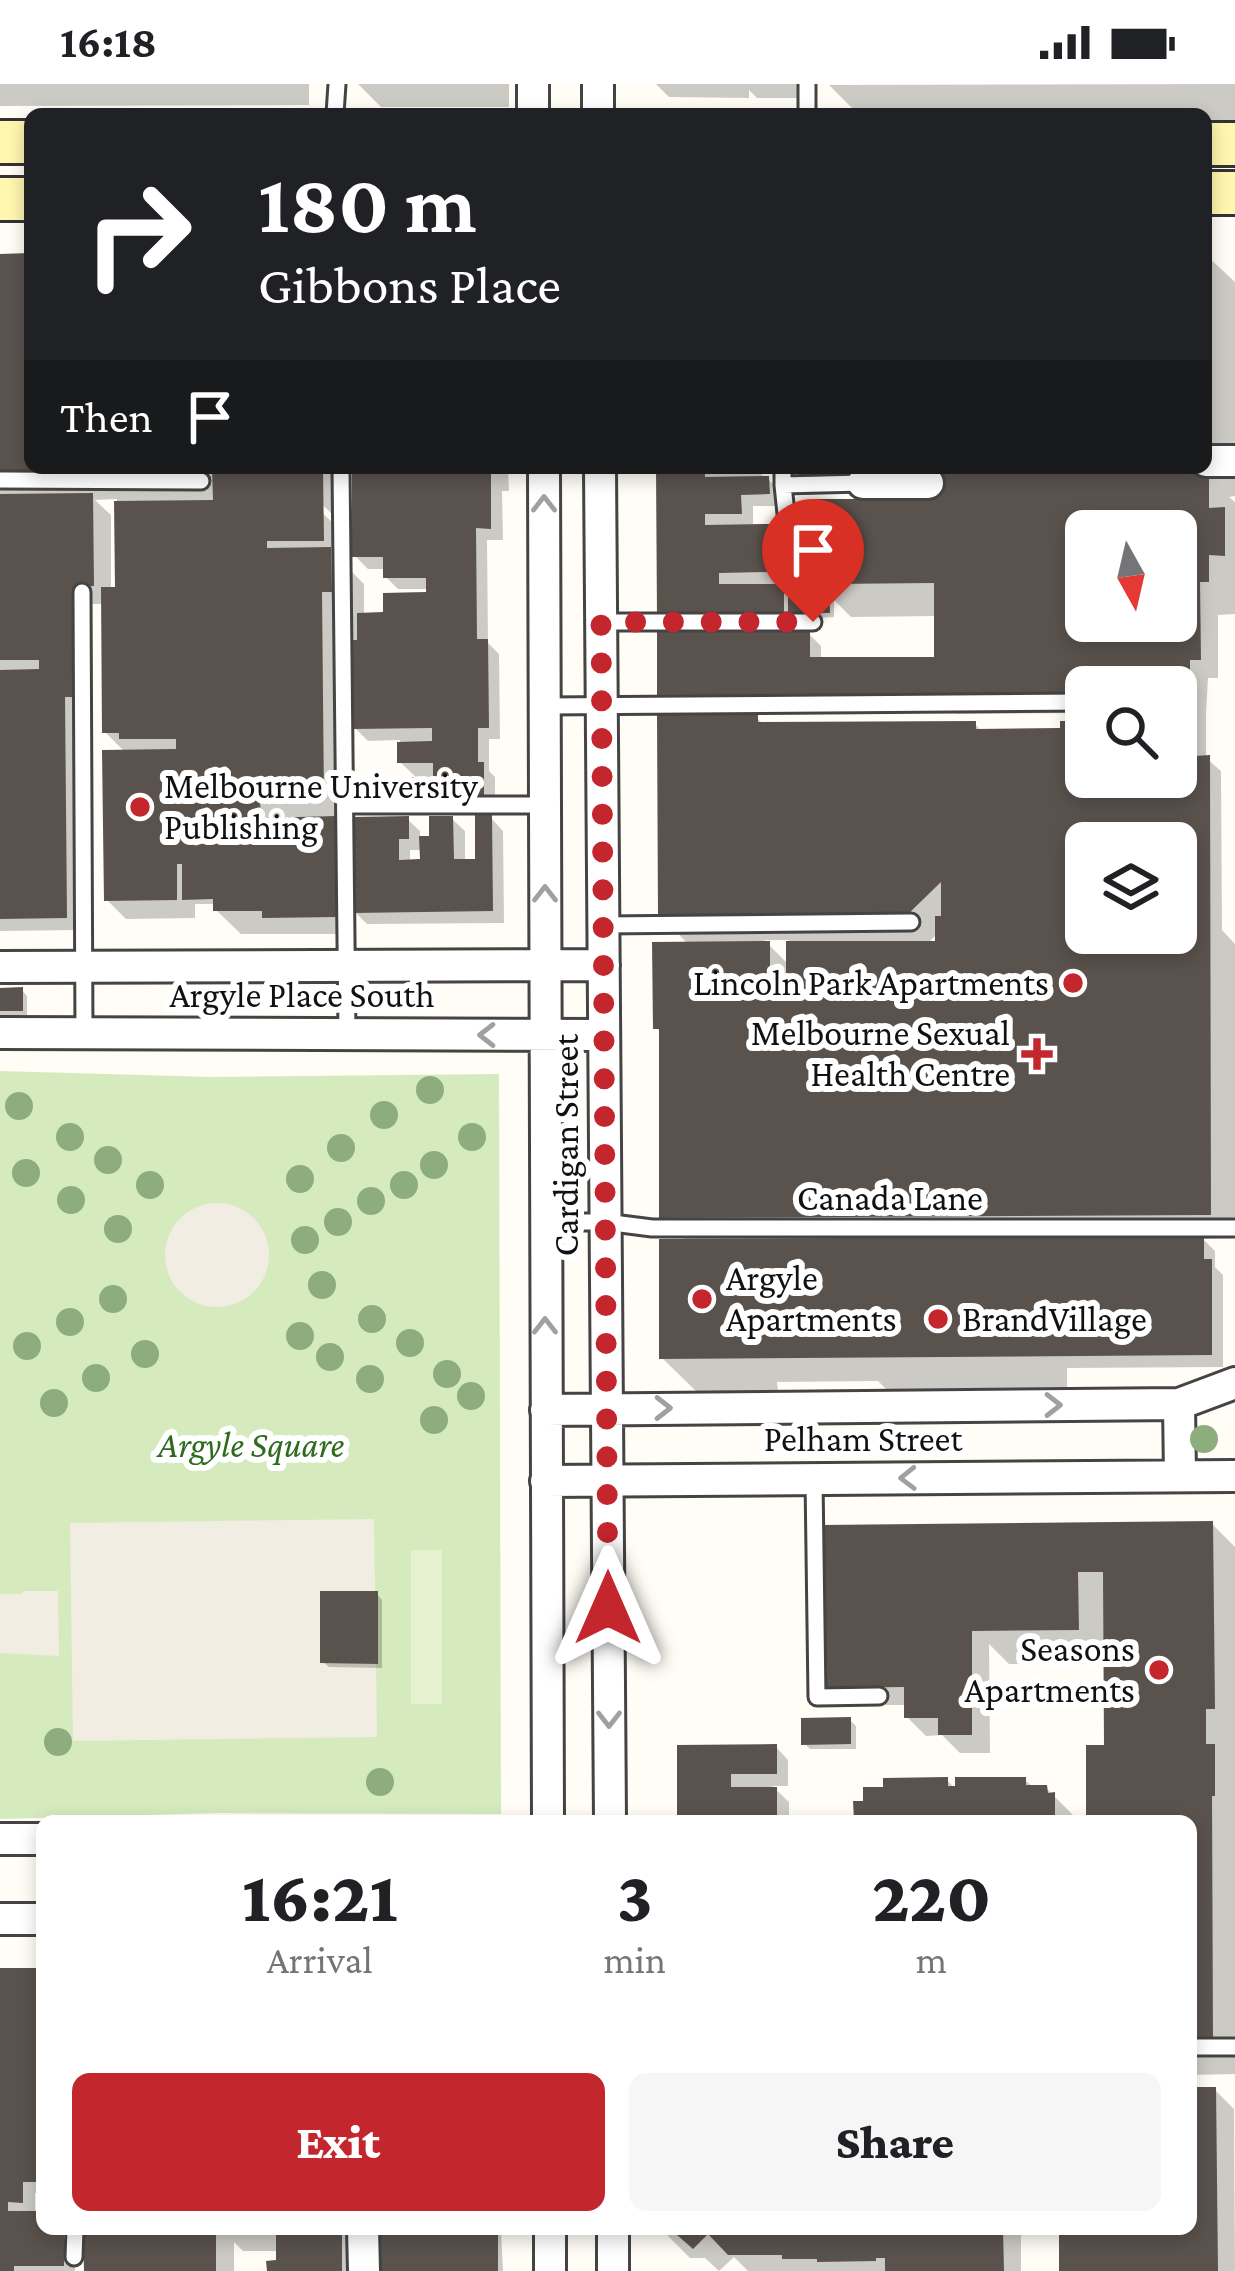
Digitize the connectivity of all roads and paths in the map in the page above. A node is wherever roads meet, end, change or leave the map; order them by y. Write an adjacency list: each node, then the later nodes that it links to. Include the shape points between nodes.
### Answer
1 (340, 474): 16 (lane)
2 (544, 474): 15 (street, Cardigan Street, one-way to 2)
3 (600, 474): 11 (street, Cardigan Street)
4 (783, 476): 5 (lane); 9 (lane)
5 (862, 476): 8 (street)
6 (0, 480): 7 (lane)
7 (201, 481)
8 (928, 483)
9 (786, 578)
10 (82, 592): 23 (lane)
11 (601, 622): 12 (lane); 14 (street, Cardigan Street)
12 (813, 622)
13 (1065, 702): 14 (lane)
14 (602, 705): 15 (lane); 19 (street, Cardigan Street)
15 (544, 706): 17 (street, Cardigan Street)
16 (345, 805): 17 (lane); 20 (lane)
17 (545, 805): 22 (street, Cardigan Street, one-way to 17)
18 (910, 922): 19 (lane)
19 (603, 925): 21 (street, Cardigan Street)
20 (346, 964): 22 (street, Argyle Place South); 23 (street, Argyle Place South); 27 (lane)
21 (604, 964): 22 (street, Argyle Place South); 29 (street, Cardigan Street)
22 (545, 965): 28 (street, Cardigan Street)
23 (83, 967): 24 (street, Argyle Place South); 26 (lane)
24 (0, 968)
25 (0, 1033): 26 (street, Argyle Place South)
26 (84, 1034): 27 (street, Argyle Place South)
27 (347, 1034): 28 (street, Argyle Place South, one-way to 27)
28 (545, 1035): 29 (street, Argyle Place South); 30 (street, Cardigan Street)
29 (604, 1035): 31 (street, Cardigan Street)
30 (545, 1222): 31 (lane, Canada Lane); 36 (street, Cardigan Street, one-way to 30)
31 (605, 1222): 32 (lane, Canada Lane); 35 (street, Cardigan Street)
32 (1235, 1228)
33 (1235, 1383): 34 (street, Pelham Street)
34 (1179, 1404): 35 (street, Pelham Street, one-way to 34); 37 (street)
35 (607, 1408): 36 (street, Pelham Street); 40 (street, Cardigan Street)
36 (546, 1410): 41 (street, Cardigan Street)
37 (1180, 1475): 38 (street, Pelham Street); 39 (street, Pelham Street, one-way to 39)
38 (1235, 1476)
39 (814, 1479): 40 (street, Pelham Street); 42 (lane, via 817,1697)
40 (608, 1480): 41 (street, Pelham Street); 44 (street, Cardigan Street, one-way to 44)
41 (546, 1481): 43 (street, Cardigan Street)
42 (878, 1696)
43 (548, 1815)
44 (610, 1815)
45 (0, 1839): 46 (street)
46 (36, 1839)
47 (0, 1919): 48 (street)
48 (36, 1919)
49 (1235, 2047): 50 (lane)
50 (1197, 2048)
51 (75, 2235): 55 (lane)
52 (363, 2235): 56 (street)
53 (550, 2235): 57 (street)
54 (613, 2235): 58 (street)
55 (74, 2257)
56 (364, 2271)
57 (550, 2271)
58 (613, 2271)

